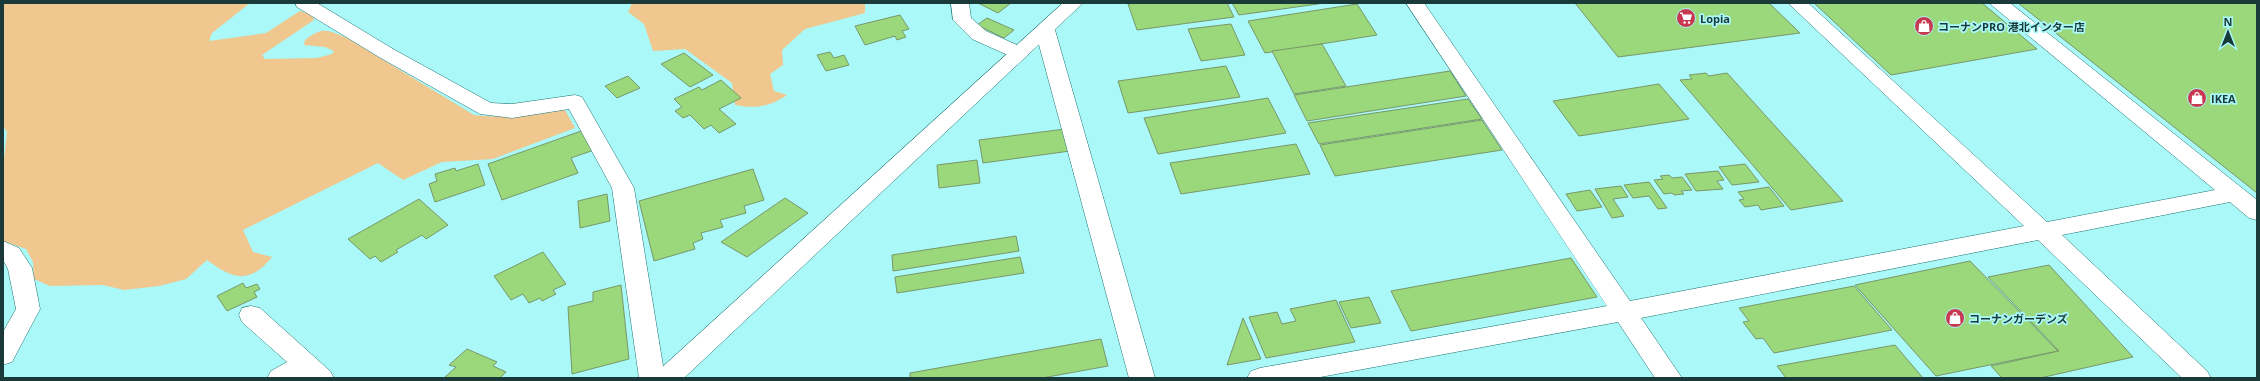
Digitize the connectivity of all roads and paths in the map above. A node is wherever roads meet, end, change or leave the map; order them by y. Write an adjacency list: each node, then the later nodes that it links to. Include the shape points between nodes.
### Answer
1 (304, 3): 19 (street, via 386,53 487,109 512,111 575,102 623,188)
2 (960, 3): 8 (street, via 962,20 979,34)
3 (1074, 3): 7 (street)
4 (1415, 3): 13 (street)
5 (1797, 3): 11 (street)
6 (1998, 3): 9 (street)
7 (1045, 30): 8 (street); 20 (street)
8 (1019, 53): 17 (street)
9 (2234, 194): 10 (street); 11 (street)
10 (2257, 212)
11 (2043, 230): 13 (street); 23 (street)
12 (3, 249): 15 (street, via 11,254 20,268 28,309)
13 (1624, 312): 21 (street); 22 (street)
14 (251, 315): 16 (street)
15 (3, 356)
16 (314, 371): 18 (street)
17 (673, 375)
18 (280, 378)
19 (652, 378)
20 (1142, 378)
21 (1260, 378)
22 (1669, 378)
23 (2198, 378)

